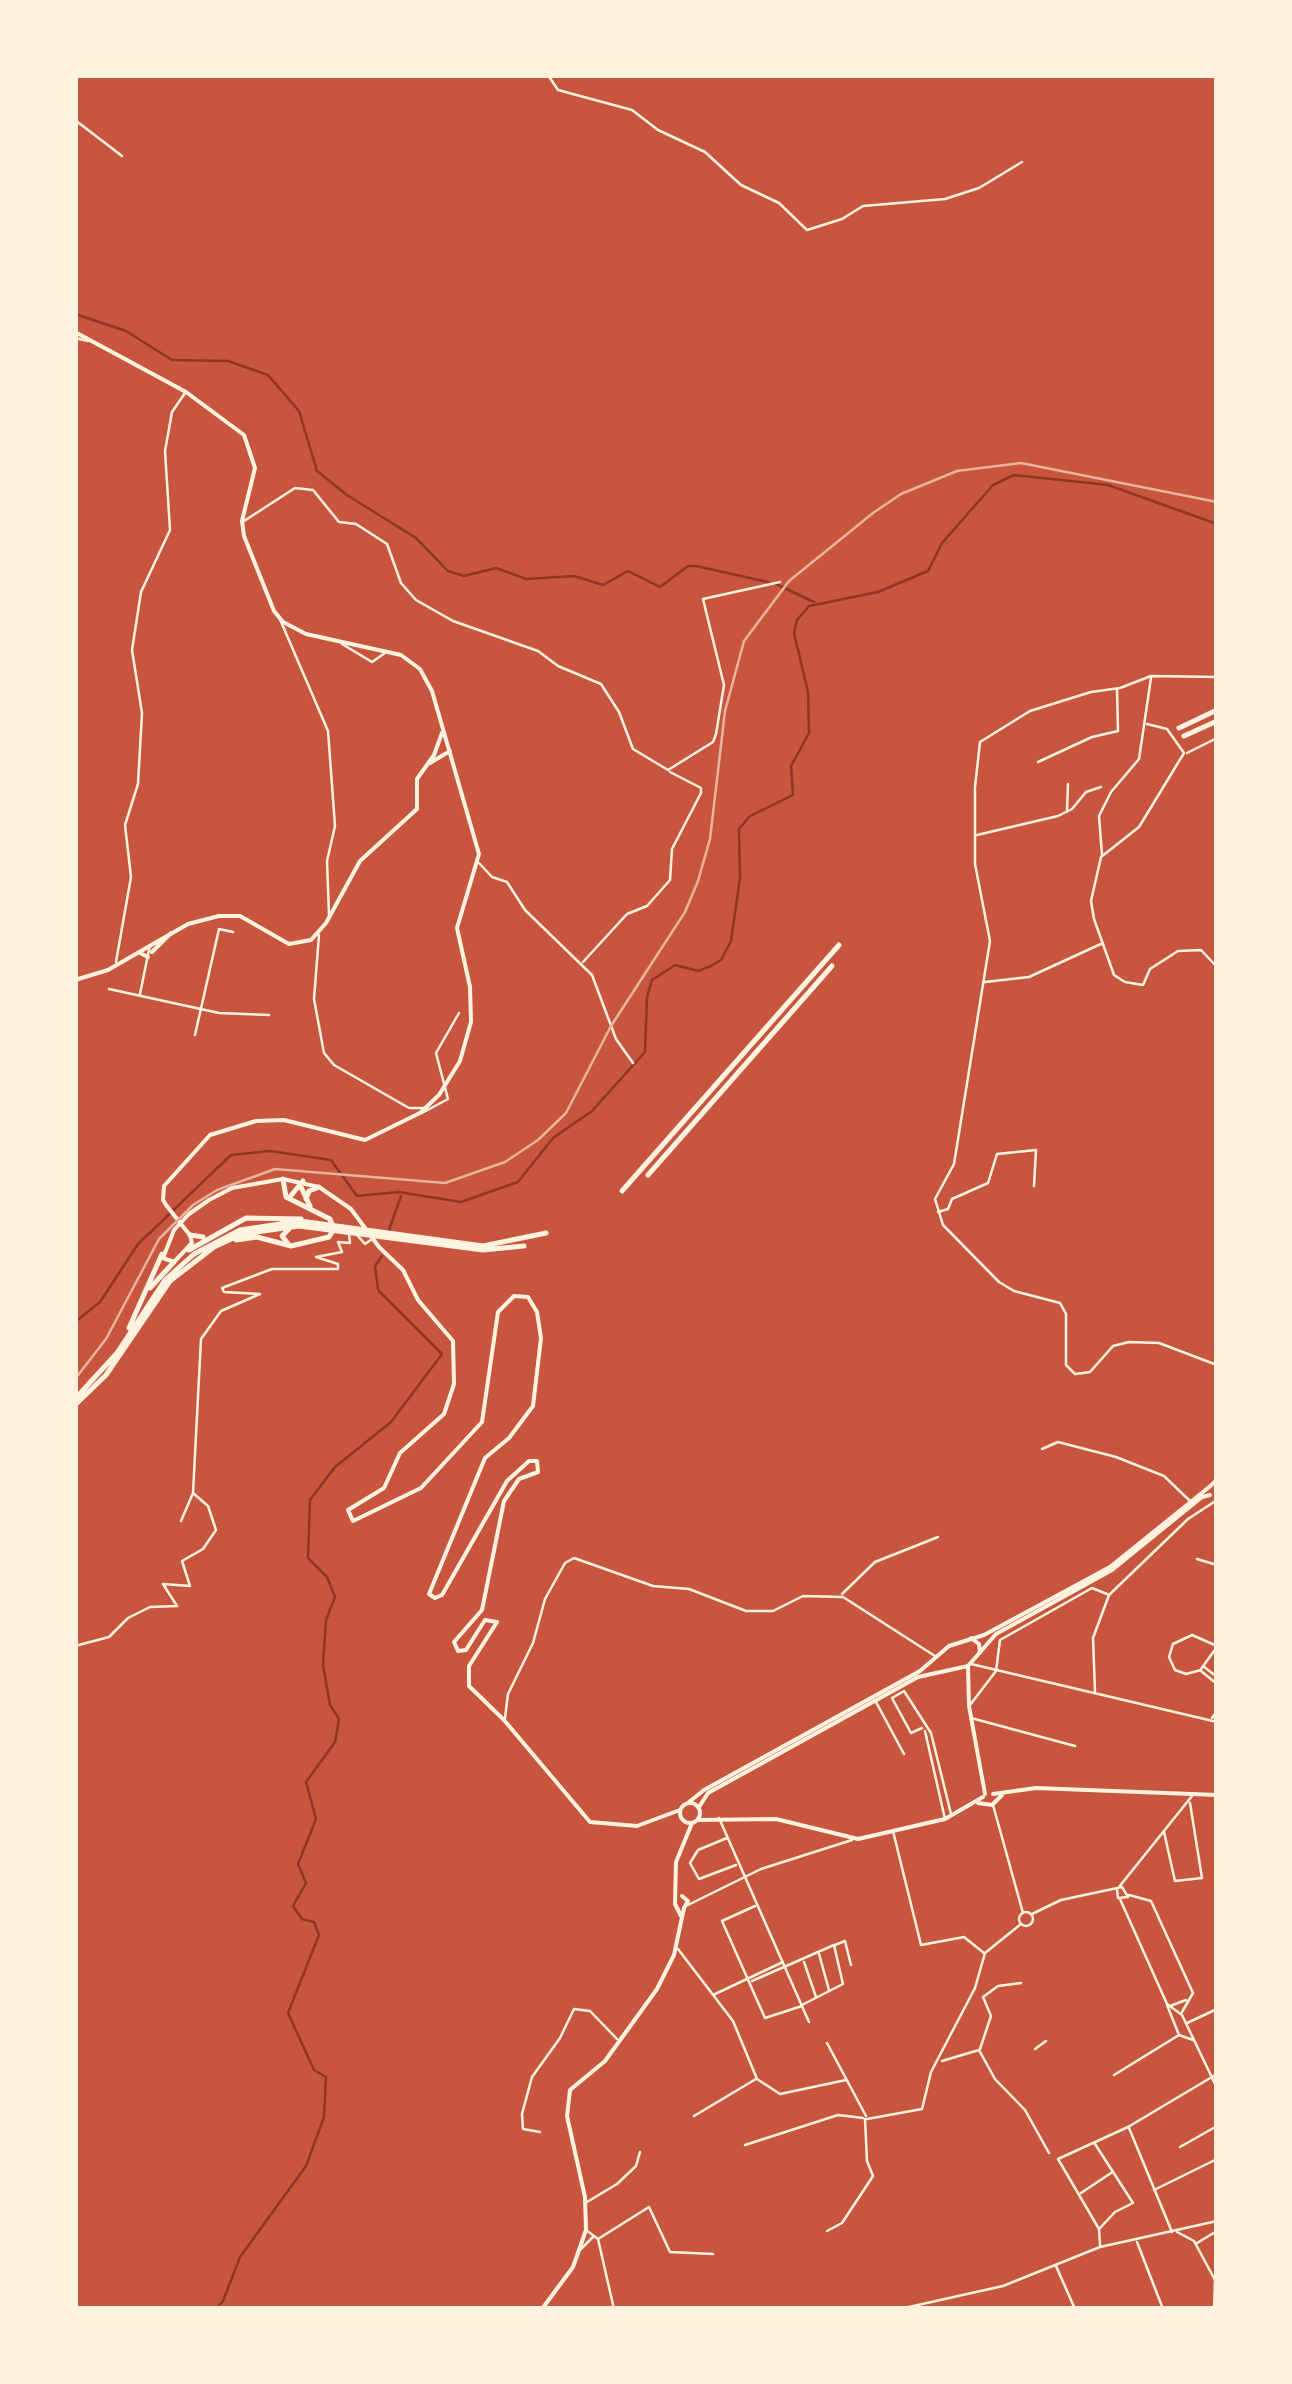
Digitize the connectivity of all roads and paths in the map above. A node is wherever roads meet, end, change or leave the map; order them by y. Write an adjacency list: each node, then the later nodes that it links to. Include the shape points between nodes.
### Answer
1 (548, 75): 4 (street, via 558,90 632,110 706,152 807,230 862,206 979,188)
2 (75, 120): 3 (street)
3 (122, 156)
4 (1022, 162)
5 (75, 335): 6 (main road)
6 (186, 392): 7 (main road, via 234,424 250,446 255,468); 44 (street, via 172,412 165,451 170,530 142,592 132,650 142,713 138,784 126,825 132,877)
7 (242, 521): 9 (main road); 27 (street, via 295,488 314,490 339,522 356,524 387,544 401,583 416,600 600,684 633,749)
8 (780, 582): 27 (street, via 703,599 724,685 716,734)
9 (278, 616): 10 (main road, via 306,634); 34 (street, via 328,731 335,826 327,861)
10 (341, 642): 11 (main road); 11 (street, via 372,662)
11 (386, 652): 18 (main road, via 420,669)
12 (1151, 676): 13 (street); 14 (street); 17 (street)
13 (1217, 678)
14 (1116, 688): 25 (street, via 1118,731); 31 (street, via 1038,707 982,741 974,787)
15 (1217, 710): 19 (highway)
16 (1217, 721): 20 (highway)
17 (1147, 724): 23 (street, via 1166,729); 32 (street, via 1138,759 1099,816)
18 (443, 728): 22 (main road); 24 (main road)
19 (1180, 728)
20 (1184, 736)
21 (1217, 738): 23 (street)
22 (450, 751): 24 (main road); 26 (main road)
23 (1184, 753): 32 (street, via 1138,827)
24 (433, 760): 26 (main road); 34 (main road, via 417,779 414,814 360,861)
25 (1038, 762)
26 (453, 764): 33 (main road)
27 (668, 770): 43 (street, via 701,793 672,848 670,880)
28 (1068, 784): 30 (street)
29 (1101, 787): 30 (street)
30 (1066, 812): 31 (street)
31 (976, 835): 48 (street, via 974,864 990,935)
32 (1101, 857): 38 (street, via 1091,906)
33 (478, 862): 43 (street, via 507,882 525,910); 56 (main road, via 457,928 470,1022)
34 (330, 916): 37 (main road)
35 (179, 928): 37 (main road, via 230,914 289,944); 39 (main road); 42 (main road)
36 (233, 932): 51 (street, via 219,929)
37 (319, 933): 57 (street, via 314,999 324,1052 334,1065)
38 (1104, 942): 46 (street, via 1114,975 1138,985 1178,951 1201,950); 48 (street, via 1029,978)
39 (149, 945): 41 (main road); 42 (street)
40 (839, 945): 63 (highway)
41 (135, 953): 42 (main road); 44 (main road)
42 (149, 958): 50 (street)
43 (582, 962): 55 (street)
44 (116, 965): 47 (main road)
45 (832, 966): 58 (highway)
46 (1217, 967)
47 (75, 980)
48 (984, 983): 67 (street, via 954,1164)
49 (109, 989): 50 (street)
50 (139, 996): 51 (street)
51 (200, 1009): 53 (street); 54 (street)
52 (460, 1013): 56 (street, via 436,1053)
53 (268, 1015)
54 (195, 1035)
55 (633, 1063)
56 (448, 1084): 57 (main road)
57 (423, 1111): 69 (main road, via 365,1140 295,1120 219,1131 168,1179 162,1194)
58 (648, 1176)
59 (283, 1178): 60 (main road); 64 (highway); 78 (main road, via 209,1200 174,1230)
60 (302, 1184): 62 (main road); 64 (highway); 65 (highway)
61 (1034, 1186): 67 (street, via 1036,1150 997,1154 990,1180)
62 (320, 1187): 65 (highway, via 309,1191); 72 (main road, via 350,1208)
63 (622, 1192)
64 (288, 1198): 66 (highway)
65 (306, 1202): 66 (highway)
66 (316, 1211): 74 (highway, via 330,1218 332,1233)
67 (936, 1213): 82 (street, via 999,1282 1060,1303 1066,1365 1074,1374 1090,1372 1113,1346 1129,1342 1159,1343)
68 (324, 1226): 71 (highway, via 264,1216); 73 (highway); 74 (highway, via 286,1230 282,1240); 76 (highway, via 254,1231); 81 (highway, via 254,1226 194,1254 165,1280)
69 (188, 1232): 71 (highway); 77 (main road)
70 (546, 1233): 73 (highway, via 483,1246)
71 (211, 1235): 77 (highway)
72 (372, 1239): 86 (street, via 365,1244 348,1226 352,1242 338,1242 342,1252 316,1258 338,1269 280,1268 223,1287 260,1294 221,1311 201,1338); 115 (main road, via 445,1330 457,1364 444,1414 400,1453 384,1488 348,1510 351,1520 421,1488 482,1422 498,1312 507,1300 528,1297 540,1322 533,1406 485,1458 457,1518 444,1567 428,1589 433,1598 442,1595 506,1482 529,1461 538,1462 538,1472 519,1479 504,1501 482,1610 454,1642 458,1651 466,1650 485,1620 497,1622 467,1672 469,1686)
73 (425, 1241): 75 (highway, via 483,1250)
74 (292, 1246): 76 (highway, via 249,1236)
75 (524, 1246)
76 (214, 1247): 83 (highway, via 170,1282 106,1375)
77 (189, 1250): 79 (main road)
78 (162, 1254): 79 (main road); 80 (highway)
79 (174, 1262): 80 (highway)
80 (146, 1295): 81 (highway)
81 (126, 1339): 83 (highway)
82 (1217, 1365)
83 (75, 1402)
84 (1042, 1448): 88 (street, via 1058,1442 1116,1456 1164,1476)
85 (1217, 1480): 87 (main road)
86 (193, 1494): 89 (street); 96 (street, via 208,1506 216,1530 203,1549 182,1561 190,1586 163,1584 177,1606 150,1607 109,1637)
87 (1213, 1499): 88 (main road); 93 (street); 98 (main road, via 1202,1496 1123,1563 996,1634)
88 (1190, 1502): 95 (main road, via 1110,1567)
89 (182, 1521)
90 (938, 1537): 94 (street, via 875,1562)
91 (1198, 1559): 92 (street)
92 (1217, 1566)
93 (1109, 1595): 102 (street, via 1092,1588 1004,1637); 109 (street, via 1093,1638)
94 (841, 1596): 99 (street); 113 (street, via 802,1596 773,1611 746,1611 574,1558 545,1599)
95 (972, 1638): 98 (main road); 99 (main road)
96 (75, 1646)
97 (1217, 1647): 103 (street); 103 (street, via 1192,1635 1173,1644 1175,1670)
98 (980, 1653): 100 (main road); 101 (street)
99 (935, 1659): 105 (main road); 129 (main road)
100 (970, 1665): 101 (street); 104 (main road); 107 (main road)
101 (988, 1665): 102 (street)
102 (998, 1667): 109 (street); 112 (street)
103 (1202, 1668): 106 (street); 108 (street)
104 (953, 1672): 105 (main road); 107 (main road)
105 (942, 1674): 110 (main road, via 918,1677)
106 (1217, 1677)
107 (966, 1682): 112 (main road)
108 (1217, 1684)
109 (1095, 1692): 117 (street)
110 (890, 1696): 111 (main road); 120 (street, via 910,1733); 120 (street, via 904,1691)
111 (875, 1701): 122 (street); 131 (main road, via 708,1793)
112 (969, 1706): 116 (main road)
113 (506, 1710): 115 (street); 118 (street)
114 (1217, 1711): 117 (street)
115 (497, 1712): 118 (main road)
116 (971, 1718): 121 (street); 128 (main road)
117 (1212, 1718): 119 (street)
118 (504, 1720): 135 (main road, via 590,1822 627,1827)
119 (1217, 1722)
120 (925, 1729): 123 (street)
121 (1074, 1746)
122 (904, 1754)
123 (934, 1756): 124 (street); 125 (street)
124 (943, 1780): 125 (street); 132 (street)
125 (936, 1781): 134 (street)
126 (1192, 1796): 127 (main road); 128 (main road, via 1036,1788); 130 (street)
127 (1217, 1796)
128 (989, 1799): 136 (main road); 155 (street)
129 (690, 1802): 131 (main road); 133 (main road)
130 (1190, 1804): 142 (street); 142 (street, via 1202,1878 1175,1880)
131 (699, 1808): 138 (main road); 140 (main road)
132 (950, 1809): 134 (street); 136 (street)
133 (680, 1810): 135 (main road); 137 (main road)
134 (944, 1810): 139 (street)
135 (672, 1816): 137 (main road)
136 (952, 1816): 139 (main road)
137 (681, 1818): 140 (main road); 143 (main road)
138 (716, 1818): 140 (main road); 144 (street); 145 (main road, via 776,1818)
139 (946, 1819): 141 (main road)
140 (695, 1822): 143 (main road)
141 (894, 1831): 145 (main road); 161 (street, via 920,1944 964,1938)
142 (1164, 1832): 149 (street)
143 (684, 1833): 148 (main road)
144 (727, 1838): 146 (street); 146 (street, via 692,1854 694,1876 702,1879)
145 (852, 1840): 147 (street)
146 (737, 1864): 147 (street)
147 (742, 1878): 153 (street); 154 (street)
148 (676, 1881): 151 (main road); 153 (main road)
149 (1118, 1889): 150 (street); 152 (street); 156 (street, via 1061,1900)
150 (1128, 1895): 152 (street); 170 (street, via 1151,1901 1193,1994)
151 (676, 1899): 153 (main road); 153 (main road)
152 (1120, 1900): 172 (street)
153 (684, 1903): 159 (main road)
154 (756, 1905): 163 (street); 165 (street, via 722,1921)
155 (1023, 1913): 156 (street); 157 (street)
156 (1032, 1914): 157 (street, via 1031,1924)
157 (1021, 1924): 161 (street)
158 (834, 1945): 160 (street); 164 (street, via 845,1941); 167 (street, via 844,1984)
159 (677, 1947): 168 (street); 178 (main road, via 657,1989)
160 (818, 1952): 162 (street); 167 (street)
161 (986, 1954): 184 (street)
162 (803, 1959): 163 (street); 169 (street)
163 (785, 1964): 165 (street); 171 (street)
164 (851, 1965)
165 (750, 1979): 168 (street); 171 (street, via 767,2020)
166 (1021, 1983): 183 (street, via 998,1986 983,1997 992,2016)
167 (830, 1991): 169 (street)
168 (712, 1995): 187 (street, via 733,2021)
169 (816, 1998): 171 (street)
170 (1187, 2000): 172 (street); 174 (street)
171 (802, 2005): 175 (street)
172 (1168, 2005): 174 (street); 177 (street)
173 (1217, 2009): 176 (street)
174 (1182, 2015): 176 (street)
175 (809, 2022)
176 (1186, 2023): 179 (street)
177 (1179, 2034): 179 (street); 186 (street)
178 (618, 2039): 195 (street, via 590,2011 574,2009 532,2078 522,2114 523,2129); 205 (main road, via 605,2061 574,2083 568,2098)
179 (1194, 2040): 188 (street)
180 (1046, 2041): 182 (street)
181 (827, 2043): 189 (street)
182 (1035, 2049)
183 (979, 2050): 184 (street); 200 (street)
184 (941, 2061): 192 (street, via 931,2072 922,2109)
185 (1217, 2074): 188 (street)
186 (1114, 2075)
187 (757, 2078): 189 (street, via 780,2094); 191 (street)
188 (1211, 2078): 190 (street); 194 (street)
189 (846, 2080): 192 (street)
190 (1217, 2088)
191 (694, 2116)
192 (866, 2119): 197 (street, via 838,2115); 209 (street, via 873,2176 842,2222)
193 (1217, 2126): 198 (street)
194 (1128, 2127): 196 (street); 203 (street)
195 (540, 2132)
196 (1094, 2143): 202 (street); 204 (street, via 1058,2159)
197 (745, 2145)
198 (1180, 2147)
199 (640, 2152): 205 (street, via 636,2166)
200 (1049, 2153)
201 (1217, 2159): 203 (street)
202 (1112, 2172): 204 (street); 207 (street, via 1133,2203)
203 (1153, 2191): 210 (street)
204 (1078, 2195): 207 (street)
205 (586, 2203): 211 (main road)
206 (1217, 2220): 210 (street)
207 (1099, 2229): 215 (street)
208 (1217, 2230): 214 (street)
209 (828, 2231)
210 (1174, 2231): 213 (street); 214 (street)
211 (586, 2233): 212 (street); 216 (main road)
212 (596, 2237): 216 (street); 217 (street, via 649,2207 670,2252); 220 (street)
213 (1136, 2240): 215 (street); 223 (street)
214 (1196, 2244): 224 (street, via 1214,2280)
215 (1100, 2246): 218 (street)
216 (580, 2250): 219 (main road)
217 (714, 2254)
218 (1055, 2264): 221 (street, via 1004,2286); 222 (street)
219 (542, 2309)
220 (614, 2309)
221 (900, 2309)
222 (1075, 2309)
223 (1162, 2309)
224 (1214, 2309)

